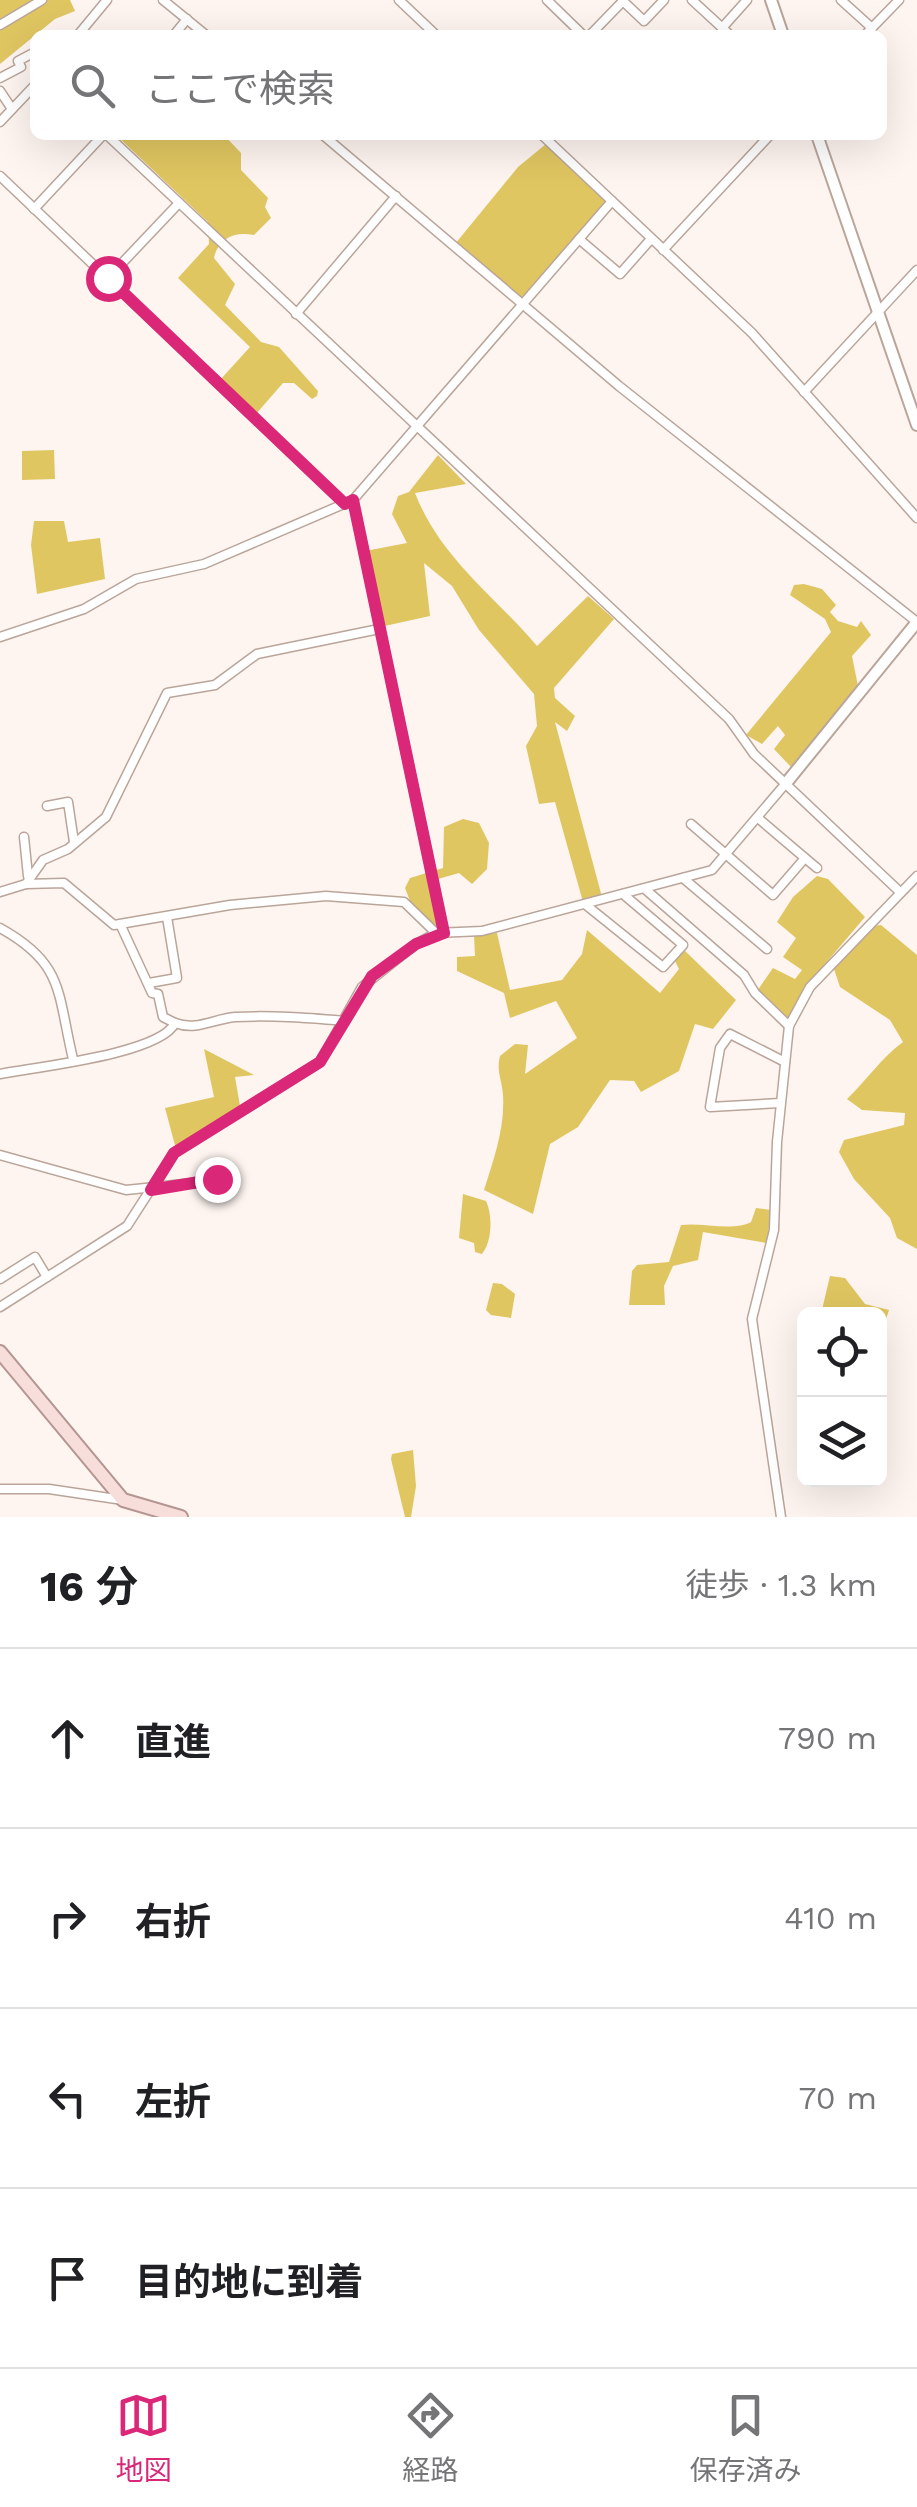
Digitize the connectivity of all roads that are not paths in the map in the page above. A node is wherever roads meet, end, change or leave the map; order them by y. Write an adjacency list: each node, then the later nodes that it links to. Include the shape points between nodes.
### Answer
1 (42, 0): 14 (street)
2 (107, 0): 15 (street)
3 (163, 0): 13 (street)
4 (399, 0): 18 (street)
5 (547, 0): 19 (street)
6 (623, 0): 7 (street, via 644,21); 20 (street)
7 (664, 0)
8 (692, 0): 21 (street)
9 (747, 0): 22 (street)
10 (771, 0): 23 (street)
11 (841, 0): 24 (street)
12 (898, 0): 25 (street)
13 (187, 19): 16 (street); 17 (street)
14 (0, 24)
15 (82, 30)
16 (178, 30)
17 (198, 30)
18 (431, 30)
19 (581, 30)
20 (592, 30)
21 (724, 30)
22 (727, 30)
23 (781, 30)
24 (866, 30)
25 (870, 30)
26 (30, 55): 27 (street)
27 (0, 78)
28 (30, 90): 30 (street)
29 (0, 91): 30 (street)
30 (12, 109): 31 (street)
31 (0, 122)
32 (100, 140): 42 (street)
33 (110, 140): 41 (street)
34 (330, 140): 39 (street)
35 (547, 140): 40 (street)
36 (765, 140): 45 (street)
37 (819, 140): 49 (street)
38 (0, 176): 42 (street)
39 (396, 196): 48 (street); 50 (street)
40 (612, 201): 43 (street); 44 (street)
41 (179, 203): 47 (street); 50 (street)
42 (34, 209): 47 (street)
43 (651, 239): 44 (street, via 620,274); 45 (street)
44 (579, 240): 48 (street)
45 (663, 250): 51 (street)
46 (917, 270): 49 (street)
47 (108, 278): 54 (street)
48 (521, 305): 53 (street); 56 (street)
49 (878, 313): 51 (street); 52 (street)
50 (296, 314): 53 (street)
51 (804, 392): 55 (street)
52 (917, 425)
53 (415, 426): 54 (street); 59 (street, via 729,719 754,754)
54 (349, 502): 57 (street); 58 (street, via 204,564 136,579 84,609)
55 (917, 518)
56 (917, 622): 59 (street)
57 (379, 629): 64 (street, via 257,654 215,685 168,692 106,817); 79 (street)
58 (0, 638)
59 (787, 782): 61 (street); 73 (street)
60 (47, 806): 64 (street, via 68,802)
61 (758, 818): 65 (street); 66 (street)
62 (691, 824): 65 (street)
63 (24, 837): 70 (street)
64 (74, 842): 70 (street, via 43,860)
65 (726, 856): 66 (street, via 774,895); 69 (street, via 712,870)
66 (805, 858): 67 (street)
67 (817, 868)
68 (917, 876): 73 (street)
69 (684, 878): 71 (street); 80 (street)
70 (27, 880): 72 (street); 77 (street, via 64,883)
71 (645, 889): 74 (street); 84 (street, via 744,975)
72 (0, 892)
73 (900, 892): 84 (street, via 810,988)
74 (624, 894): 75 (street); 75 (street, via 682,945 663,967)
75 (586, 905): 79 (street, via 482,931)
76 (166, 917): 77 (street); 79 (street, via 343,896 404,902); 81 (street, via 177,978)
77 (120, 926): 81 (street)
78 (0, 928): 85 (street, via 50,965)
79 (440, 933): 82 (street, via 372,976)
80 (767, 949)
81 (149, 984): 83 (street, via 163,1017)
82 (345, 1021): 83 (street, via 268,1016 192,1028); 91 (street, via 320,1062 174,1153)
83 (175, 1024): 85 (street, via 161,1038)
84 (789, 1026): 86 (street)
85 (73, 1060): 87 (street)
86 (785, 1062): 88 (street); 88 (street, via 730,1034 720,1048 710,1107)
87 (0, 1074)
88 (780, 1103): 100 (street, via 774,1230 752,1319)
89 (0, 1155): 91 (street, via 96,1184)
90 (232, 1178): 91 (street)
91 (151, 1190): 92 (street, via 118,1233)
92 (47, 1277): 93 (street, via 34,1257); 95 (street)
93 (0, 1279)
94 (0, 1290): 95 (street)
95 (4, 1305)
96 (0, 1352): 98 (main road)
97 (0, 1490): 98 (street, via 50,1490)
98 (132, 1508): 99 (main road)
99 (181, 1517)
100 (781, 1517)

